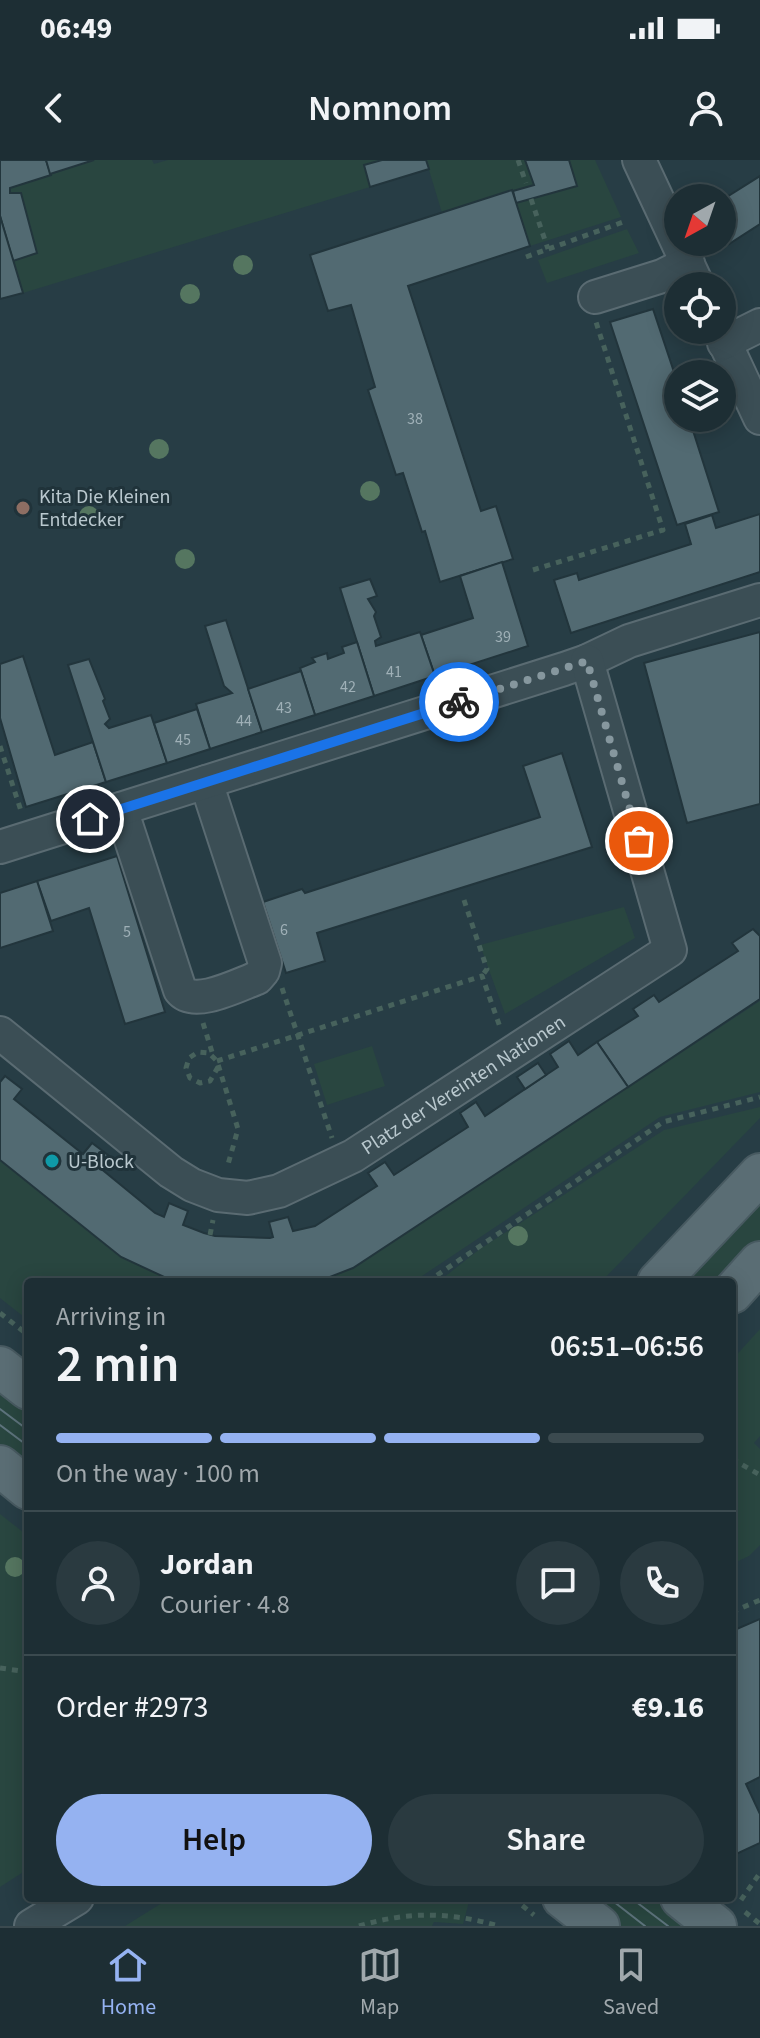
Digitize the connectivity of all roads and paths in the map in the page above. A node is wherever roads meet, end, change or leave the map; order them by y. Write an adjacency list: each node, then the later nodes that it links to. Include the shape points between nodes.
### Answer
1 (518, 160): 3 (path)
2 (639, 160): 8 (street)
3 (526, 183)
4 (531, 199): 6 (path)
5 (626, 221): 6 (path)
6 (548, 249): 7 (path)
7 (526, 257)
8 (692, 272)
9 (664, 276): 10 (street)
10 (596, 309): 15 (path, via 663,530)
11 (760, 325): 12 (street)
12 (736, 332)
13 (726, 344): 14 (street)
14 (760, 418)
15 (533, 570)
16 (760, 600): 17 (street, via 629,641)
17 (587, 661): 19 (street); 28 (street, Platz der Vereinten Nationen, via 670,950)
18 (0, 746): 21 (path)
19 (206, 782): 20 (street); 20 (street, via 265,958 257,978 200,998 180,990)
20 (121, 809): 22 (street)
21 (22, 814)
22 (0, 847)
23 (464, 900): 24 (path, via 487,969)
24 (482, 976): 27 (path); 28 (path)
25 (281, 985): 27 (path)
26 (0, 1033): 33 (street, Platz der Vereinten Nationen, via 171,1172)
27 (298, 1035): 29 (path); 31 (path)
28 (509, 1055): 31 (street, Platz der Vereinten Nationen)
29 (217, 1064): 29 (path, via 214,1077 205,1083 187,1073 189,1058 198,1052 209,1053); 33 (path, via 238,1129)
30 (760, 1097): 35 (path, via 663,1122)
31 (340, 1162): 33 (street, Platz der Vereinten Nationen, via 279,1191 248,1198)
32 (760, 1174): 36 (main road)
33 (218, 1195)
34 (760, 1262): 37 (main road)
35 (433, 1278)
36 (662, 1278)
37 (736, 1289)
38 (0, 1313): 39 (path)
39 (24, 1332)
40 (0, 1367): 41 (main road)
41 (24, 1386)
42 (736, 1461): 44 (path)
43 (0, 1466): 45 (main road)
44 (760, 1475)
45 (24, 1486)
46 (760, 1600): 47 (path)
47 (736, 1610)
48 (0, 1668): 49 (path)
49 (24, 1671)
50 (760, 1873): 55 (path)
51 (70, 1902): 56 (street)
52 (529, 1902): 54 (path)
53 (694, 1902): 55 (main road)
54 (550, 1907): 59 (main road)
55 (729, 1913)
56 (31, 1926)
57 (359, 1926): 58 (path, via 438,1915)
58 (499, 1926)
59 (599, 1926)

